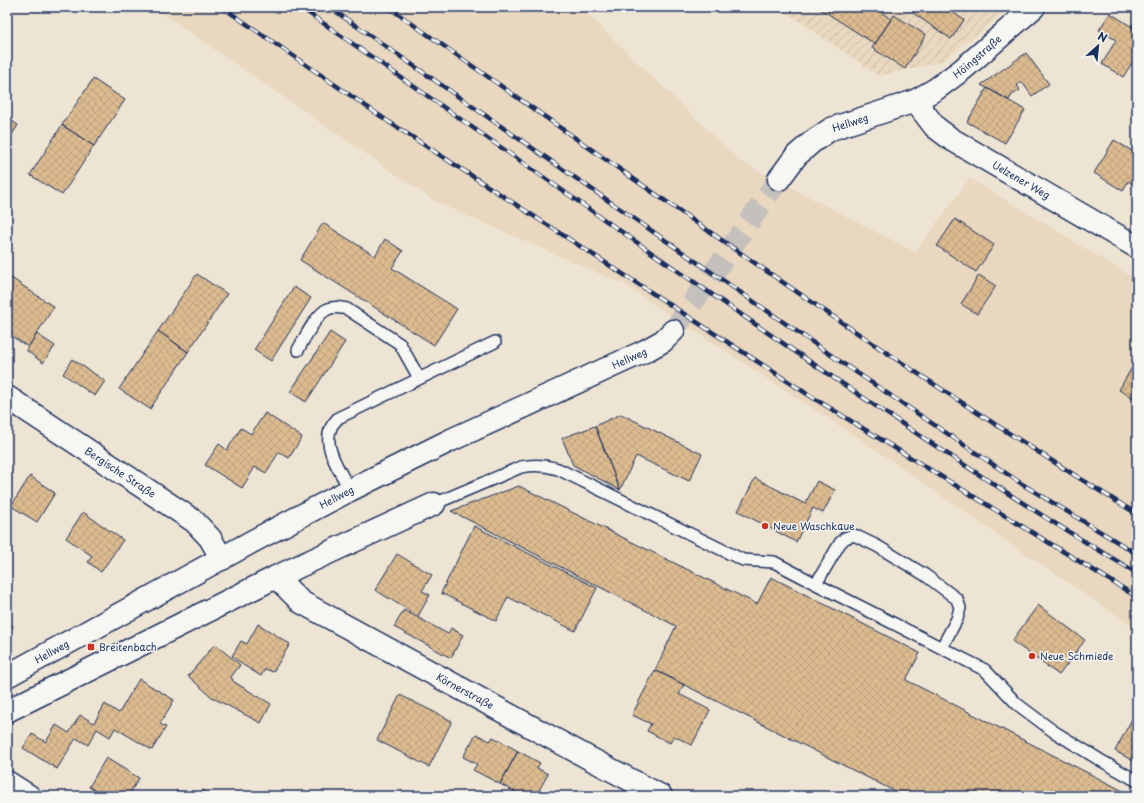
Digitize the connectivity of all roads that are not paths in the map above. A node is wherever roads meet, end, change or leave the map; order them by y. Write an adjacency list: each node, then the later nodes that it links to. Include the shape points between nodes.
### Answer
1 (1034, 7): 2 (street, Höingstraße, via 963,69 936,90)
2 (915, 101): 3 (street, Hellweg, via 831,129 796,156); 4 (street, Uelzener Weg, via 935,127 951,139)
3 (779, 179)
4 (1137, 247)
5 (673, 331): 10 (street, Hellweg, via 663,341 645,351 451,440)
6 (495, 342): 8 (lane)
7 (298, 350): 8 (lane, via 321,313 329,308 347,309 400,344)
8 (420, 378): 10 (lane, via 338,418 331,427 328,436 329,448)
9 (7, 398): 12 (street, Bergische Straße, via 194,521 210,538)
10 (350, 490): 12 (street, Hellweg)
11 (434, 504): 13 (street); 14 (lane, via 521,467 546,465 743,560 774,562)
12 (222, 559): 16 (street, Hellweg)
13 (276, 577): 17 (street); 21 (street, Körnerstraße, via 301,602)
14 (816, 584): 15 (lane); 15 (lane, via 845,538 854,535 877,546 925,575 957,599 960,608 957,619)
15 (942, 647): 18 (lane, via 985,670 1017,704 1053,731)
16 (7, 676)
17 (7, 711)
18 (1137, 781)
19 (7, 782): 20 (street)
20 (29, 796)
21 (661, 796)

